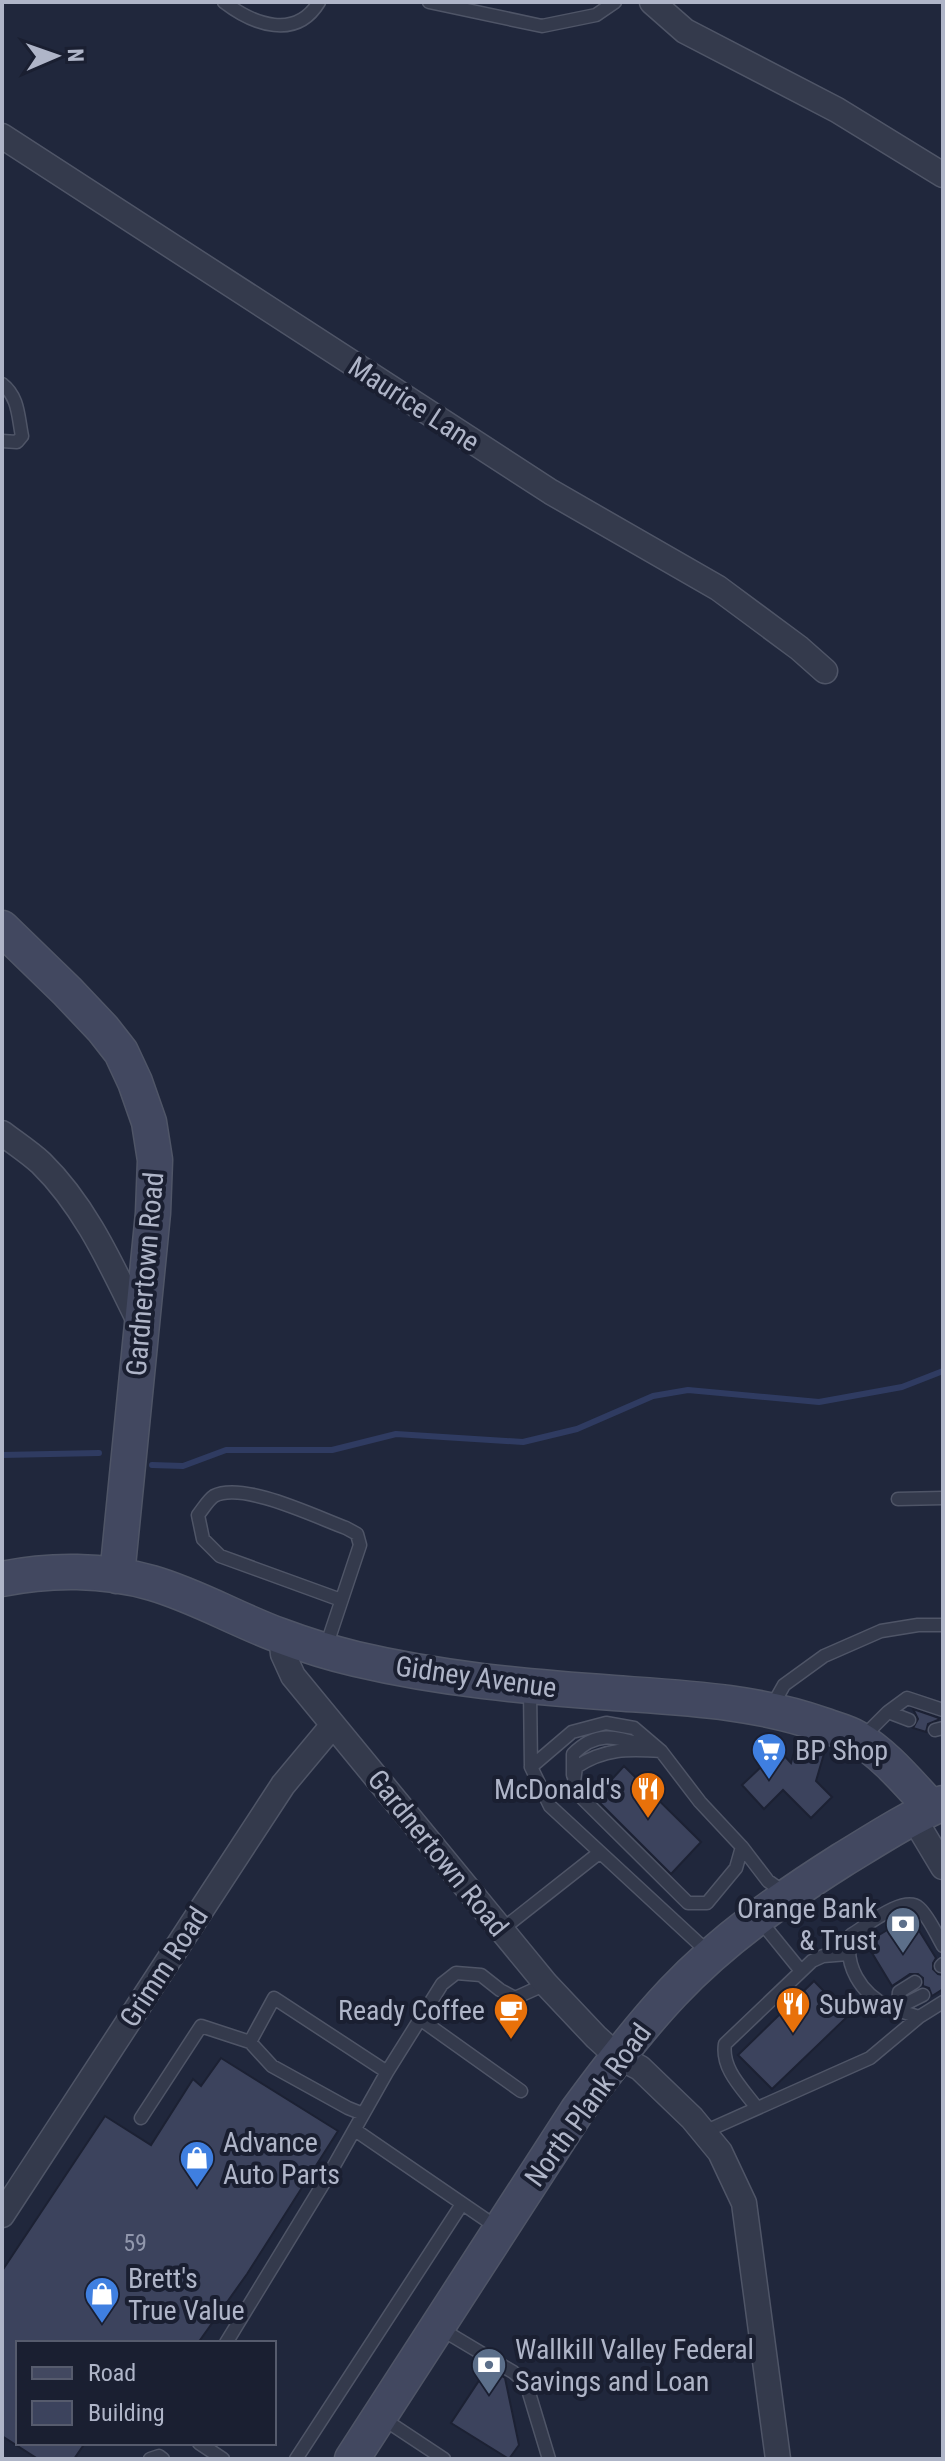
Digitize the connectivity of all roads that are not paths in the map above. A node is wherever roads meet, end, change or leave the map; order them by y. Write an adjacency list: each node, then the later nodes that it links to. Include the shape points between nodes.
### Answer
1 (224, 2): 2 (lane, via 242,16 282,27 311,16)
2 (319, 2)
3 (429, 2): 4 (lane, via 542,26 596,15)
4 (615, 2)
5 (652, 2): 7 (street, via 685,31 837,110)
6 (2, 136): 10 (street, Maurice Lane, via 551,492 718,588)
7 (943, 175)
8 (2, 384): 9 (lane, via 16,401 22,436 17,442)
9 (2, 441)
10 (825, 671)
11 (2, 928): 13 (street, Gardnertown Road, via 103,1029 135,1082 155,1160)
12 (2, 1133): 13 (street, via 40,1162 68,1194)
13 (141, 1325): 16 (street, Gardnertown Road)
14 (943, 1498): 15 (lane)
15 (898, 1499)
16 (117, 1576): 17 (street, Gidney Avenue, via 66,1572); 20 (street, Gidney Avenue, via 190,1596)
17 (2, 1579)
18 (341, 1600): 18 (lane, via 360,1545 357,1534 252,1493 234,1491 211,1498 198,1515 203,1539 220,1556); 21 (lane)
19 (943, 1625): 23 (lane, via 881,1631 824,1656 784,1685)
20 (281, 1636): 21 (street, Gidney Avenue); 27 (street, Gardnertown Road, via 293,1676)
21 (325, 1650): 22 (street, Gidney Avenue, via 475,1682)
22 (530, 1686): 23 (street, Gidney Avenue); 30 (lane)
23 (769, 1710): 28 (street, Gidney Avenue)
24 (943, 1710): 25 (lane, via 907,1698)
25 (888, 1712): 26 (lane); 28 (lane)
26 (909, 1720)
27 (333, 1725): 37 (street, Gardnertown Road); 59 (street, Grimm Road, via 283,1785)
28 (859, 1740): 31 (street, Gidney Avenue, via 893,1767)
29 (661, 1751): 30 (lane, via 634,1728 606,1723 572,1732); 32 (lane); 32 (lane, via 622,1749 590,1758 576,1767 573,1789 688,1903 707,1903 717,1893 736,1868)
30 (531, 1767): 33 (lane, via 550,1806)
31 (929, 1810): 34 (street); 35 (street, North Plank Road)
32 (742, 1847): 35 (lane, via 768,1881)
33 (599, 1853): 37 (lane); 40 (lane)
34 (943, 1867)
35 (787, 1895): 36 (street, North Plank Road)
36 (758, 1918): 40 (street, North Plank Road); 41 (lane)
37 (500, 1931): 43 (street, Gardnertown Road)
38 (943, 1946): 39 (lane, via 920,1908 901,1904 851,1935)
39 (848, 1954): 41 (lane, via 823,1956); 46 (lane, via 867,1990)
40 (713, 1956): 50 (street, North Plank Road)
41 (801, 1971): 53 (lane, via 725,2044 723,2056 731,2073)
42 (915, 1982): 46 (lane, via 899,1992)
43 (546, 1984): 48 (lane, via 515,1998 481,1975 456,1973 442,1984); 50 (street, Gardnertown Road)
44 (923, 1995): 46 (lane)
45 (943, 2002): 47 (lane)
46 (894, 2005): 47 (lane)
47 (919, 2017): 53 (lane, via 870,2058)
48 (420, 2019): 51 (lane); 52 (lane)
49 (250, 2042): 51 (lane, via 274,1998); 54 (lane, via 272,2066); 55 (lane, via 201,2026)
50 (617, 2056): 57 (street, Gardnertown Road, via 640,2068); 60 (street, North Plank Road)
51 (387, 2072): 54 (lane)
52 (521, 2091)
53 (757, 2108): 57 (lane)
54 (363, 2114): 56 (lane)
55 (141, 2118)
56 (355, 2130): 58 (lane); 62 (lane)
57 (704, 2132): 72 (street, Gardnertown Road, via 720,2152 744,2203)
58 (462, 2204): 60 (lane); 68 (lane)
59 (2, 2215)
60 (500, 2230): 61 (street, North Plank Road)
61 (437, 2327): 63 (street, North Plank Road); 71 (lane, via 526,2383)
62 (227, 2341)
63 (380, 2416): 69 (street, North Plank Road); 70 (lane)
64 (202, 2445): 67 (lane)
65 (150, 2459): 66 (lane)
66 (163, 2459)
67 (223, 2459)
68 (296, 2459)
69 (352, 2459)
70 (444, 2459)
71 (549, 2459)
72 (778, 2459)

